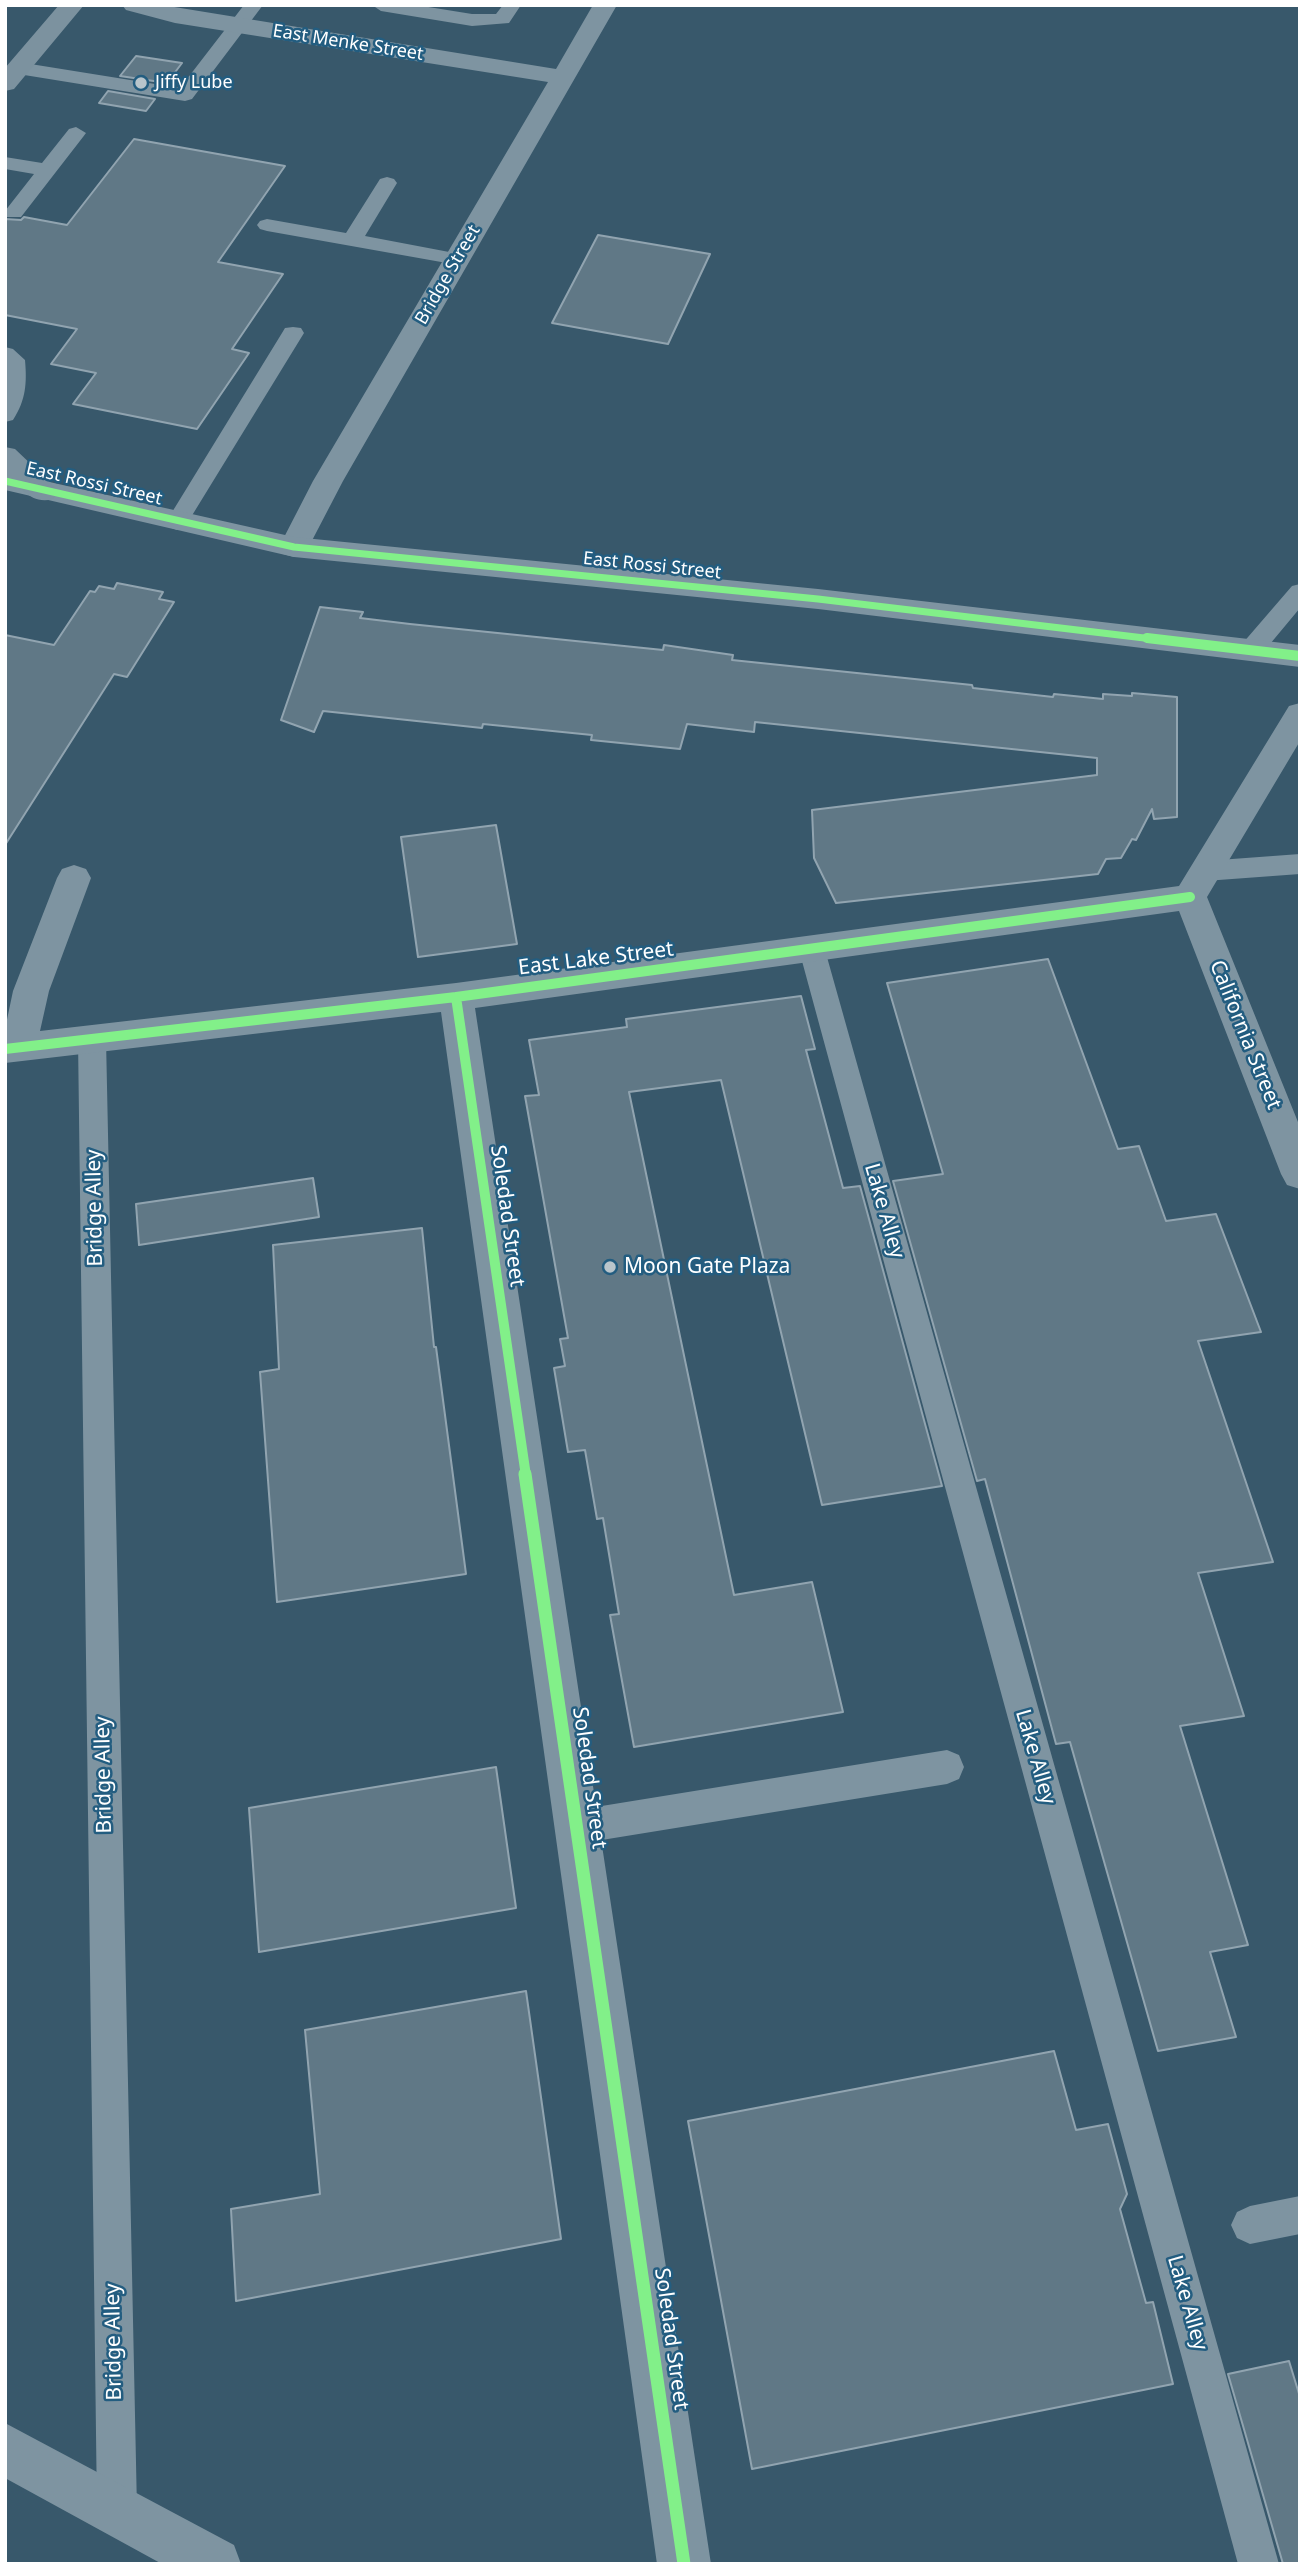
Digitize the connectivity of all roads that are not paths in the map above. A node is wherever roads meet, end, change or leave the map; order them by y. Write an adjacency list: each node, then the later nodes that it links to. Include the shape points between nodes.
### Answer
1 (72, 5): 8 (main road)
2 (134, 5): 7 (street, East Menke Street)
3 (254, 5): 7 (lane)
4 (381, 5): 5 (lane, via 472,20 502,19)
5 (512, 5)
6 (605, 5): 9 (street, Bridge Street)
7 (238, 26): 8 (lane, via 185,95); 9 (street, East Menke Street)
8 (12, 76)
9 (562, 77): 17 (street, Bridge Street)
10 (76, 133): 12 (lane)
11 (5, 163): 12 (lane)
12 (47, 170): 14 (lane)
13 (387, 183): 16 (lane)
14 (13, 213)
15 (267, 225): 16 (lane)
16 (352, 240): 17 (lane)
17 (457, 258): 25 (street, Bridge Street)
18 (293, 333): 24 (lane)
19 (5, 354): 20 (lane, via 14,360 16,382 14,401)
20 (5, 415)
21 (5, 456): 23 (main road)
22 (5, 481): 23 (street, East Rossi Street)
23 (43, 492): 24 (street, East Rossi Street)
24 (177, 522): 25 (street, East Rossi Street)
25 (294, 548): 27 (street, East Rossi Street, via 818,599)
26 (1300, 592): 27 (lane)
27 (1251, 650): 28 (street, East Rossi Street)
28 (1300, 656)
29 (1300, 715): 32 (street)
30 (1300, 864): 32 (lane)
31 (74, 878): 36 (street)
32 (1198, 884): 33 (street, East Lake Street); 37 (street, California Street)
33 (811, 950): 34 (street, East Lake Street); 46 (lane, Lake Alley)
34 (456, 997): 35 (street, East Lake Street); 39 (street, Soledad Street)
35 (92, 1039): 36 (street, East Lake Street); 43 (lane, Bridge Alley)
36 (12, 1048)
37 (1300, 1174)
38 (947, 1767): 39 (lane)
39 (577, 1827): 45 (street, Soledad Street)
40 (1300, 2215): 41 (lane)
41 (1250, 2225)
42 (5, 2449): 43 (street)
43 (117, 2510): 44 (street)
44 (215, 2564)
45 (684, 2564)
46 (1259, 2564)

